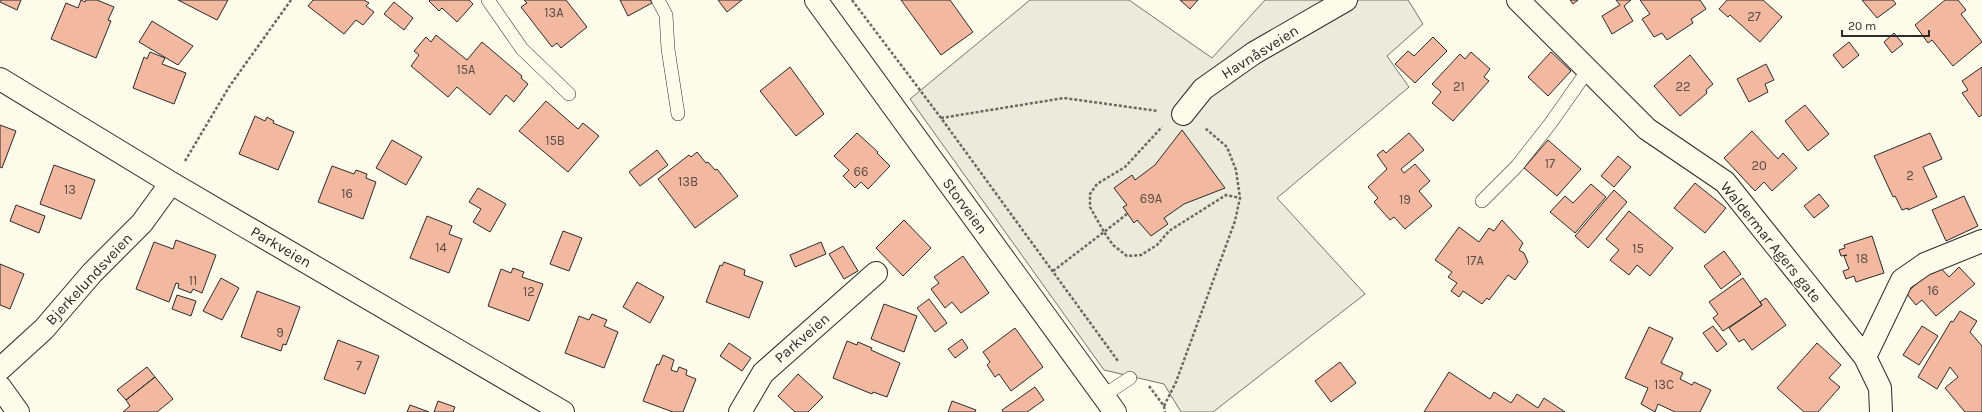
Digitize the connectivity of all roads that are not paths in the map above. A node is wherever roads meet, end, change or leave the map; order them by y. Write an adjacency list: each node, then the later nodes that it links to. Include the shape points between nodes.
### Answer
1 (488, 0): 8 (lane, via 522,49)
2 (658, 0): 10 (lane, via 666,15 668,49)
3 (816, 0): 19 (street, Storveien)
4 (1346, 0): 9 (street, Havnåsveien, via 1254,53 1203,89)
5 (1518, 0): 6 (street, Waldermar Agers gate)
6 (1588, 70): 12 (lane, via 1517,166); 15 (street, Waldermar Agers gate, via 1647,129 1725,182)
7 (0, 79): 11 (street, Parkveien)
8 (569, 94)
9 (1176, 113)
10 (678, 114)
11 (172, 183): 16 (street, Bjerkelundsveien, via 142,223 92,273 44,329); 21 (street, Parkveien)
12 (1482, 201)
13 (1982, 242): 15 (street, via 1925,264 1902,280)
14 (876, 273): 22 (street, Parkveien, via 763,373)
15 (1865, 357): 23 (street, Waldermar Agers gate, via 1880,388)
16 (0, 369)
17 (1130, 378): 19 (lane)
18 (0, 387): 20 (street)
19 (1109, 404)
20 (18, 412)
21 (563, 412)
22 (740, 412)
23 (1881, 412)

